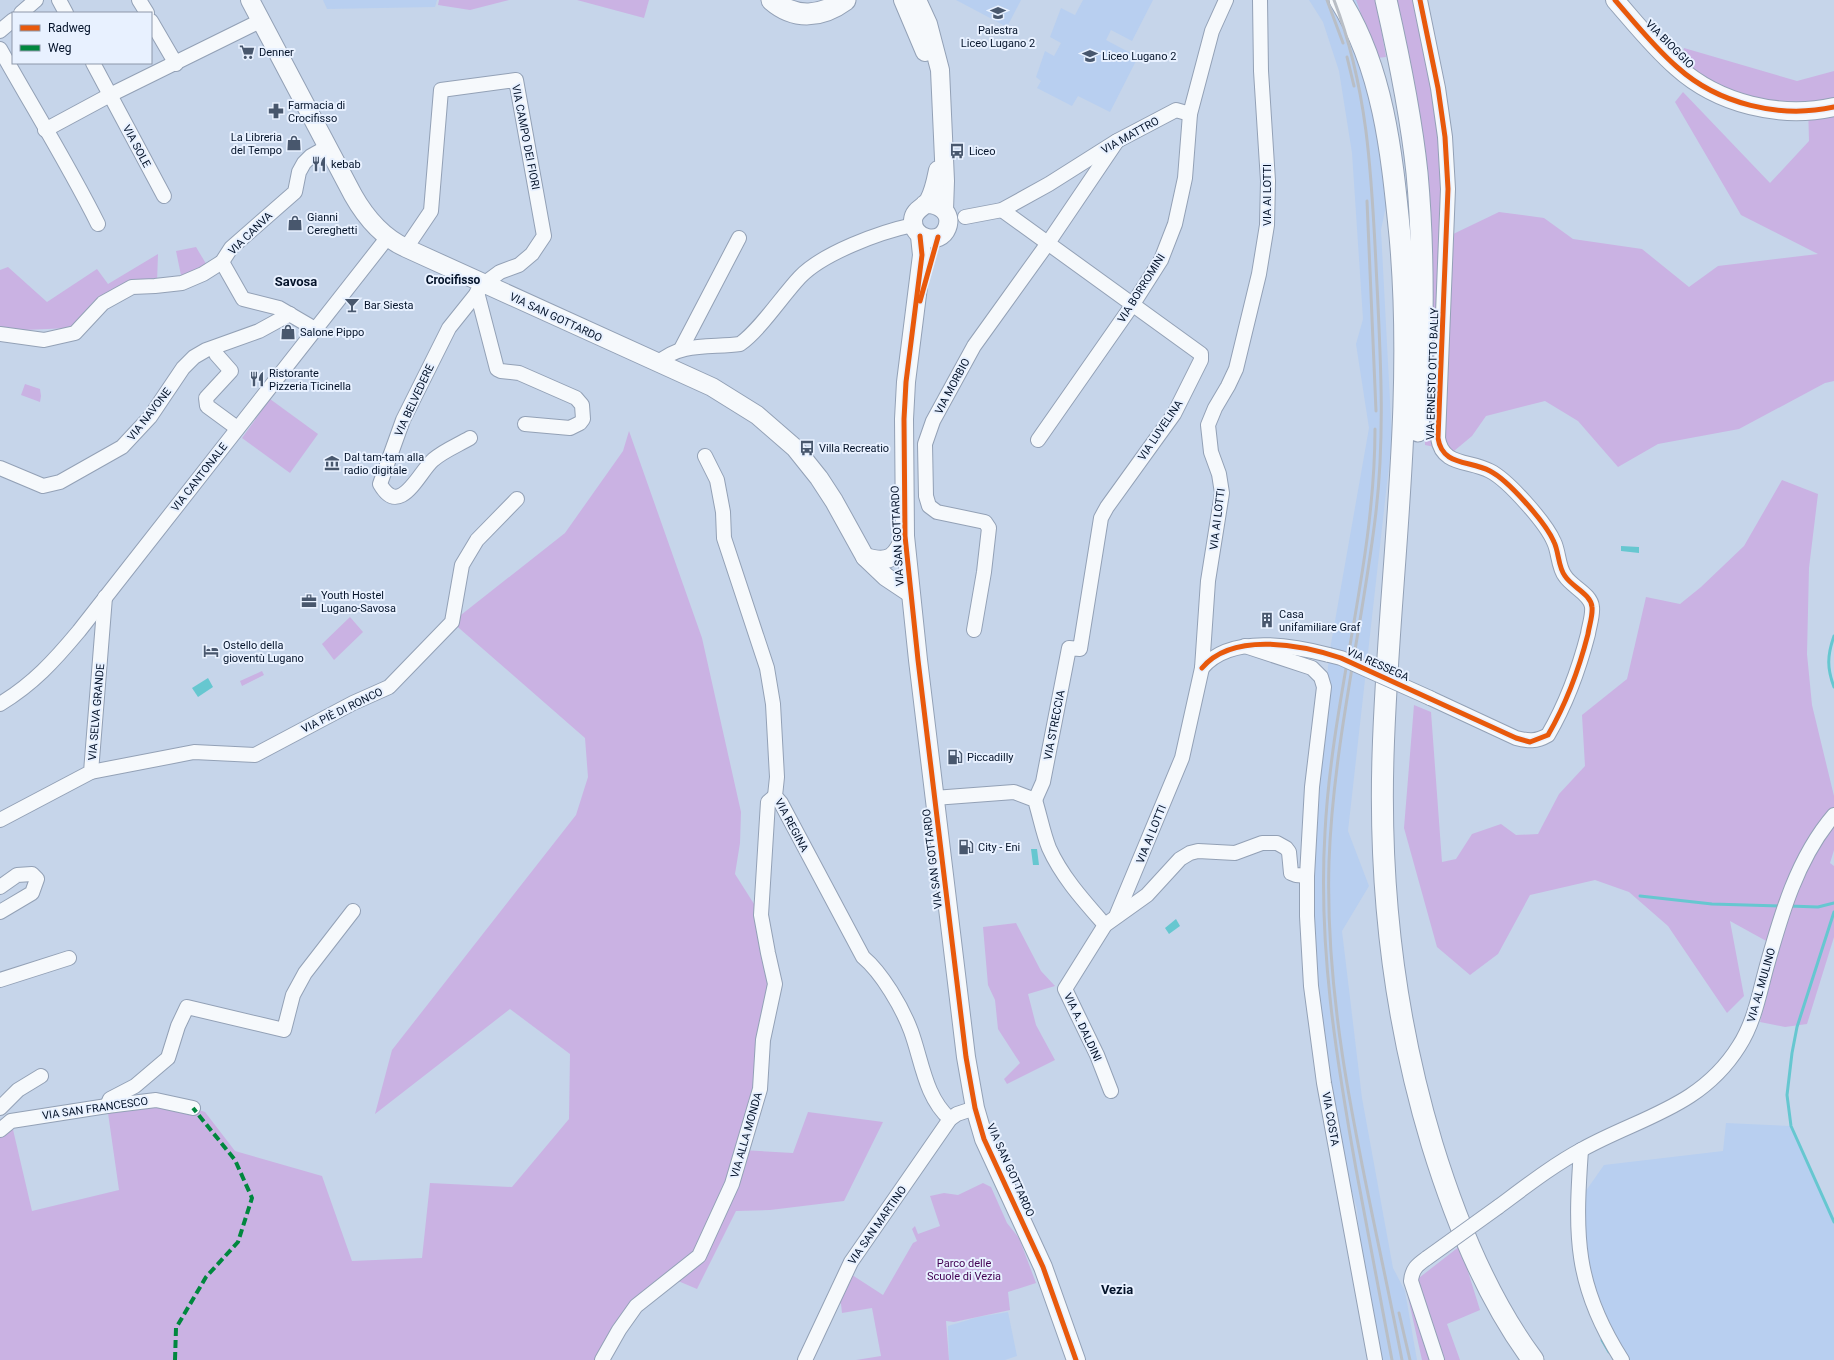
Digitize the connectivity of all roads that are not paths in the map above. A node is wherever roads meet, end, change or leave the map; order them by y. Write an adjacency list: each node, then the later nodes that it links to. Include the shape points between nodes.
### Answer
1 (36, 0): 16 (street)
2 (60, 0): 17 (street)
3 (139, 0): 18 (street)
4 (250, 0): 20 (main road, VIA SAN GOTTARDO)
5 (772, 0): 6 (highway, via 789,11 811,15 827,11)
6 (845, 0)
7 (902, 0): 28 (main road, VIA SAN GOTTARDO, via 921,41)
8 (917, 0): 22 (main road, VIA SAN GOTTARDO)
9 (923, 0): 22 (main road)
10 (1226, 0): 30 (street, via 1212,31)
11 (1260, 0): 66 (street, VIA AI LOTTI, via 1261,71 1268,188 1267,226 1259,274 1236,369 1208,425 1210,452 1219,474 1222,493 1208,581)
12 (1340, 0): 97 (highway, via 1359,34 1381,107 1398,215 1405,315 1405,415 1387,662 1383,760 1383,822 1389,938 1409,1056 1421,1108 1439,1165 1460,1224 1492,1293)
13 (1386, 0): 98 (highway, via 1410,124 1418,187 1422,271 1421,380 1398,740 1398,871 1406,955 1414,1010 1435,1104 1461,1183 1504,1288 1528,1331)
14 (1420, 0): 68 (street, VIA ERNESTO OTTO BALLY, via 1438,88 1447,174 1447,237 1438,438 1440,447 1450,458 1489,470 1505,481 1549,531 1563,574 1570,584 1590,600 1592,608 1583,654 1568,696 1548,735)
15 (1615, 0): 29 (main road, VIA BIOGGIO, via 1678,68 1717,93 1746,104 1775,110)
16 (22, 12)
17 (66, 12)
18 (146, 12)
19 (12, 21): 23 (street)
20 (260, 21): 26 (street); 33 (main road, VIA SAN GOTTARDO)
21 (152, 23): 26 (street)
22 (928, 24): 28 (main road, VIA SAN GOTTARDO, via 940,70)
23 (0, 31)
24 (0, 50): 31 (street)
25 (94, 64): 27 (street, VIA SOLE)
26 (176, 64): 27 (street)
27 (110, 95): 31 (street); 35 (street, VIA SOLE)
28 (942, 107): 34 (main road, VIA SAN GOTTARDO)
29 (1834, 107)
30 (1190, 114): 32 (street, VIA MATTRO, via 1176,110); 45 (street, VIA BORROMINI, via 1185,178 1175,224 1161,260)
31 (45, 130): 37 (street, via 67,164)
32 (1117, 141): 36 (street, VIA MATTRO); 41 (street, VIA MORBIO)
33 (327, 148): 39 (main road, VIA SAN GOTTARDO, via 357,203); 43 (street, VIA CANVA, via 311,156 304,163 299,172 295,192 231,248)
34 (943, 150): 38 (main road, VIA SAN GOTTARDO); 38 (main road, VIA SAN GOTTARDO, via 934,187 926,204 914,214)
35 (164, 196)
36 (1002, 210): 38 (street, VIA MATTRO); 41 (street, VIA LUVELINA)
37 (98, 224)
38 (935, 225): 49 (street, VIA MATTRO, via 891,230 856,244 816,266 801,276 740,344); 59 (main road, VIA SAN GOTTARDO, via 922,255 911,336 904,419)
39 (387, 238): 42 (main road, VIA SAN GOTTARDO); 47 (street, VIA CANTONALE)
40 (739, 238): 49 (street)
41 (1048, 243): 45 (street, VIA LUVELINA); 63 (street, VIA MORBIO, via 974,346 933,421 925,444 926,496 930,506 937,512 985,522 989,528)
42 (406, 248): 44 (main road, VIA SAN GOTTARDO); 44 (street, VIA CAMPO DEI FIORI, via 431,210 441,90 516,80 544,236 532,254 519,265 500,272)
43 (222, 262): 46 (street, via 243,299 273,306); 48 (street, VIA CANVA, via 182,283 132,287 103,303 75,333 44,340)
44 (481, 288): 51 (main road, VIA SAN GOTTARDO); 52 (street, via 497,369 519,373 576,398 582,405 583,419 575,427); 54 (street, VIA BELVEDERE, via 449,328 403,420 380,484 387,493 394,496 408,492 433,460)
45 (1133, 304): 55 (street, VIA BORROMINI); 65 (street, VIA LUVELINA, via 1201,354 1202,360 1174,414 1101,518)
46 (290, 314): 47 (street); 57 (street, VIA NAVONE, via 259,331 206,350 194,357 183,368 150,417 122,447 60,482 43,486)
47 (315, 329): 53 (street, VIA CANTONALE)
48 (0, 334)
49 (681, 349): 51 (street, VIA MATTRO, via 665,355)
50 (216, 354): 53 (street, via 231,371 206,398 207,406)
51 (658, 363): 60 (main road, VIA SAN GOTTARDO, via 725,394 757,415 795,448 834,501)
52 (525, 424)
53 (237, 428): 62 (street, VIA CANTONALE)
54 (470, 438)
55 (1038, 440)
56 (705, 456): 70 (street, VIA REGINA, via 717,480 723,512 724,538 767,668 773,704)
57 (0, 468)
58 (517, 499): 69 (street, VIA PIÈ DI RONCO, via 478,540 462,565 452,622 389,687 353,703 255,755 194,752)
59 (905, 536): 60 (main road, via 898,551 890,558 879,560); 61 (main road, VIA SAN GOTTARDO)
60 (865, 557): 61 (main road, VIA SAN GOTTARDO, via 886,577)
61 (910, 593): 71 (main road, VIA SAN GOTTARDO)
62 (105, 597): 67 (street, VIA CANTONALE, via 48,668); 69 (street, VIA SELVA GRANDE)
63 (974, 630)
64 (1245, 646): 66 (street, VIA RESSEGA, via 1222,652); 68 (street, VIA RESSEGA, bridge, via 1295,647 1341,658 1516,738 1530,742); 75 (street, via 1312,668 1323,682 1324,693 1312,787)
65 (1074, 648): 72 (street, VIA STRECCIA, via 1043,782)
66 (1202, 668): 79 (street, VIA AI LOTTI, via 1182,758)
67 (0, 704)
68 (1542, 739)
69 (91, 772): 74 (street, VIA SELVA GRANDE)
70 (775, 796): 89 (street, VIA REGINA, via 782,803 863,957 874,968 905,1019 930,1092 938,1107); 92 (street, VIA ALLA MONDA, via 768,802 761,914 775,984 763,1040 760,1089 732,1184 699,1256 636,1306)
71 (934, 798): 72 (street, via 1014,792); 88 (main road, VIA SAN GOTTARDO, via 966,1058)
72 (1035, 800): 80 (street, via 1049,847 1061,870)
73 (1834, 815): 91 (street, VIA AL MULINO, via 1823,828 1807,856 1788,898 1752,1019 1739,1046 1715,1078 1685,1100 1659,1114)
74 (0, 820)
75 (1307, 876): 79 (street, via 1291,873 1289,852 1277,843 1262,843 1235,853 1194,852 1180,859 1147,894); 95 (street, VIA COSTA, via 1309,956 1319,1053)
76 (0, 887): 78 (street, via 17,875 32,874 37,879 32,893)
77 (353, 911): 85 (street, via 304,973 293,995 284,1030 187,1007 168,1058 135,1086 110,1099)
78 (0, 912)
79 (1117, 914): 80 (street)
80 (1105, 925): 84 (street, VIA A. DALDINI, via 1065,989 1097,1055)
81 (68, 958): 82 (street)
82 (0, 980)
83 (41, 1076): 86 (street, via 18,1090)
84 (1111, 1091)
85 (107, 1106): 87 (street, VIA SAN FRANCESCO, via 156,1100); 90 (street, VIA SAN FRANCESCO, via 11,1121)
86 (0, 1108)
87 (193, 1108)
88 (975, 1108): 89 (street); 94 (main road, VIA SAN GOTTARDO, via 992,1159 1044,1267)
89 (950, 1119): 93 (street, VIA SAN MARTINO, via 850,1262)
90 (0, 1130)
91 (1581, 1150): 96 (street, VIA AL MULINO, bridge, via 1416,1266 1411,1281); 99 (street, via 1577,1228 1583,1274 1599,1318)
92 (602, 1360)
93 (805, 1360)
94 (1076, 1360)
95 (1375, 1360)
96 (1437, 1360)
97 (1533, 1360)
98 (1549, 1360)
99 (1622, 1360)

